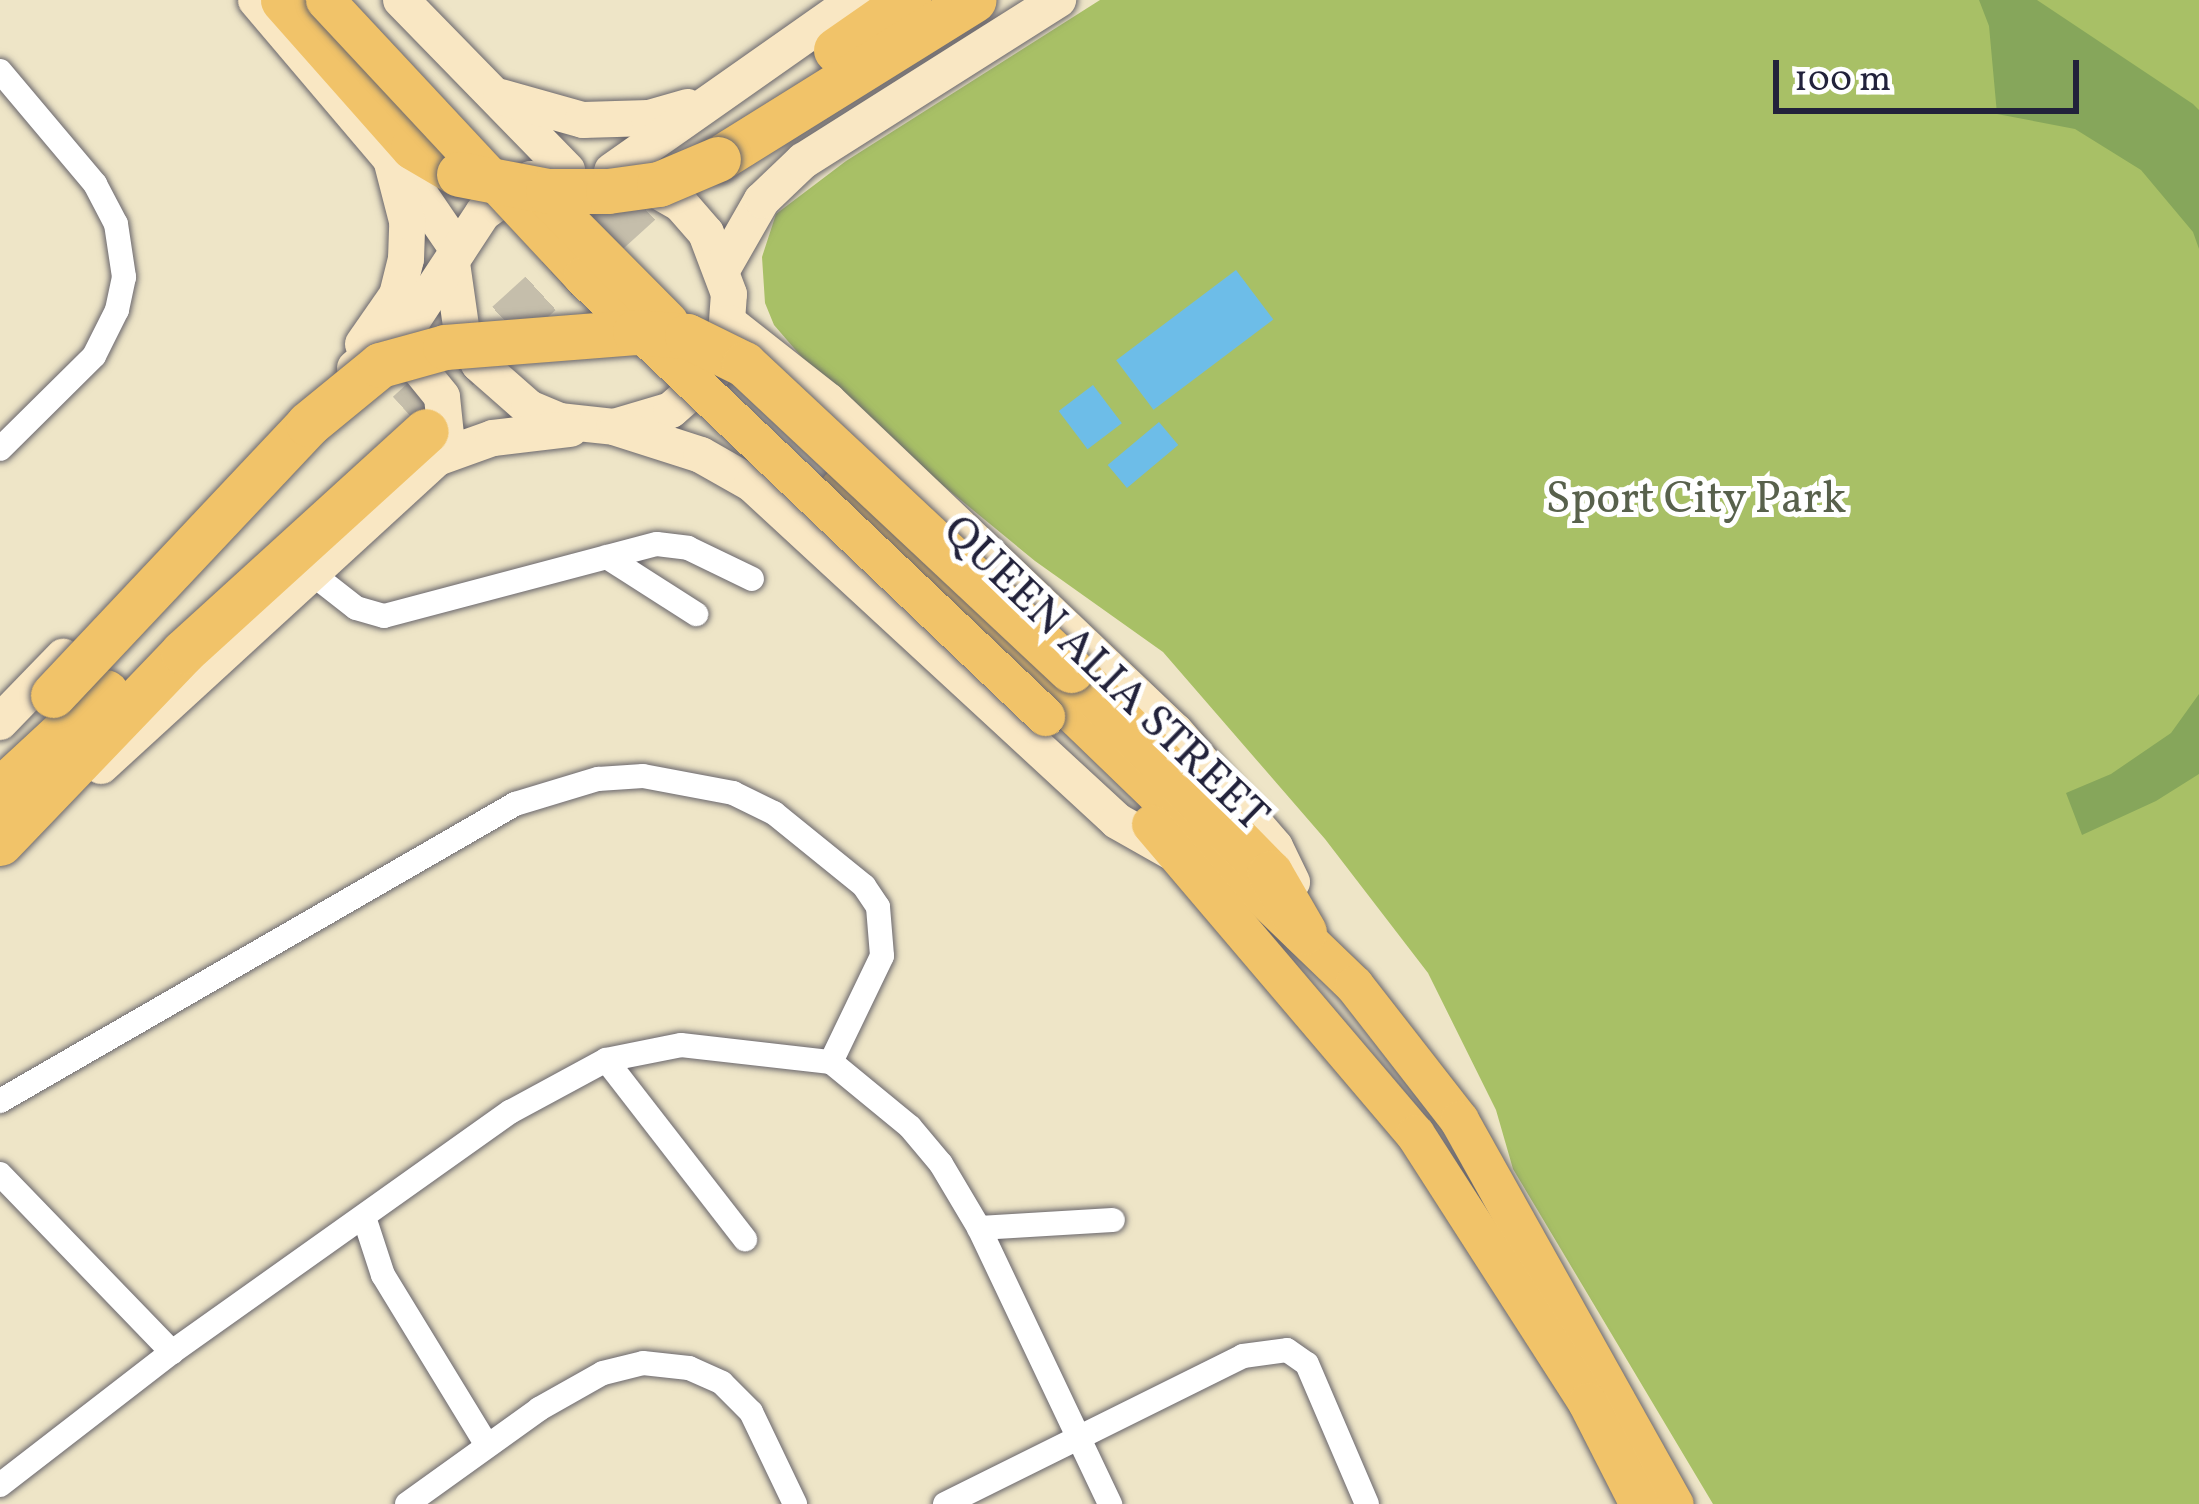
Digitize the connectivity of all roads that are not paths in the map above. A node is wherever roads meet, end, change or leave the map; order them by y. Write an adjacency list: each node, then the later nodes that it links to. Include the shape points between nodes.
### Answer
1 (256, 0): 14 (main road)
2 (283, 0): 9 (highway, bridge, via 435,164 488,182 578,193 646,187 700,169)
3 (325, 0): 32 (main road, QUEEN ALIA STREET, bridge, via 582,276)
4 (358, 0): 32 (main road, QUEEN ALIA STREET, bridge, via 602,257)
5 (401, 0): 12 (main road)
6 (856, 0): 13 (main road)
7 (908, 0): 13 (highway)
8 (947, 0): 13 (highway)
9 (973, 0)
10 (1058, 0): 17 (main road, via 803,161)
11 (0, 71): 26 (street, via 95,184 116,224 124,277 118,310 94,356)
12 (488, 90): 13 (main road, via 583,120 649,118); 15 (main road)
13 (714, 130): 16 (main road)
14 (391, 159): 18 (main road); 23 (main road, via 407,220 397,295)
15 (567, 170): 16 (main road); 18 (main road, via 517,184 483,213)
16 (612, 171): 19 (main road, via 681,204)
17 (747, 223): 19 (main road); 20 (main road)
18 (455, 257): 21 (main road, via 414,318); 24 (main road, via 462,332 479,364 529,409)
19 (723, 268): 20 (main road)
20 (739, 331): 22 (main road); 24 (main road, via 694,394 644,422)
21 (369, 356): 23 (main road); 25 (main road, via 410,361 436,386 447,422)
22 (828, 401): 27 (main road, via 781,422 760,451); 39 (main road, via 1175,731 1275,847)
23 (303, 412): 33 (main road)
24 (603, 426): 25 (main road, via 494,438); 27 (main road, via 701,454)
25 (424, 434): 29 (main road); 35 (highway); 36 (highway, via 182,652)
26 (0, 449)
27 (752, 484): 38 (main road, via 1117,821)
28 (608, 557): 29 (street, via 384,616 356,608); 30 (street, via 678,544); 31 (street)
29 (310, 572): 37 (main road)
30 (752, 579)
31 (695, 614)
32 (1058, 694): 34 (highway, bridge, via 744,364 687,336 610,332 445,347 380,365 308,424); 38 (main road, QUEEN ALIA STREET); 39 (highway, via 1270,873)
33 (0, 722)
34 (0, 751)
35 (0, 790)
36 (0, 843)
37 (0, 856)
38 (1187, 860): 57 (main road, QUEEN ALIA STREET, via 1415,1134 1587,1402)
39 (1304, 932): 58 (main road, via 1459,1120)
40 (607, 1060): 41 (street, via 681,1045); 44 (street, via 510,1112); 47 (street)
41 (831, 1062): 42 (street, via 882,956 884,931 864,886 773,813 710,787 644,776 598,779 515,803); 46 (street, via 910,1127)
42 (0, 1101)
43 (0, 1174): 48 (street)
44 (364, 1217): 48 (street); 50 (street, via 382,1275)
45 (1113, 1220): 46 (street)
46 (979, 1228): 49 (street)
47 (745, 1239)
48 (172, 1352): 51 (street)
49 (1081, 1435): 54 (street); 55 (street); 56 (street, via 1243,1356 1287,1351 1307,1364)
50 (486, 1444): 52 (street); 53 (street, via 603,1373 643,1363 689,1368 722,1383 751,1412)
51 (0, 1485)
52 (407, 1504)
53 (795, 1504)
54 (945, 1504)
55 (1110, 1504)
56 (1367, 1504)
57 (1639, 1504)
58 (1674, 1504)

